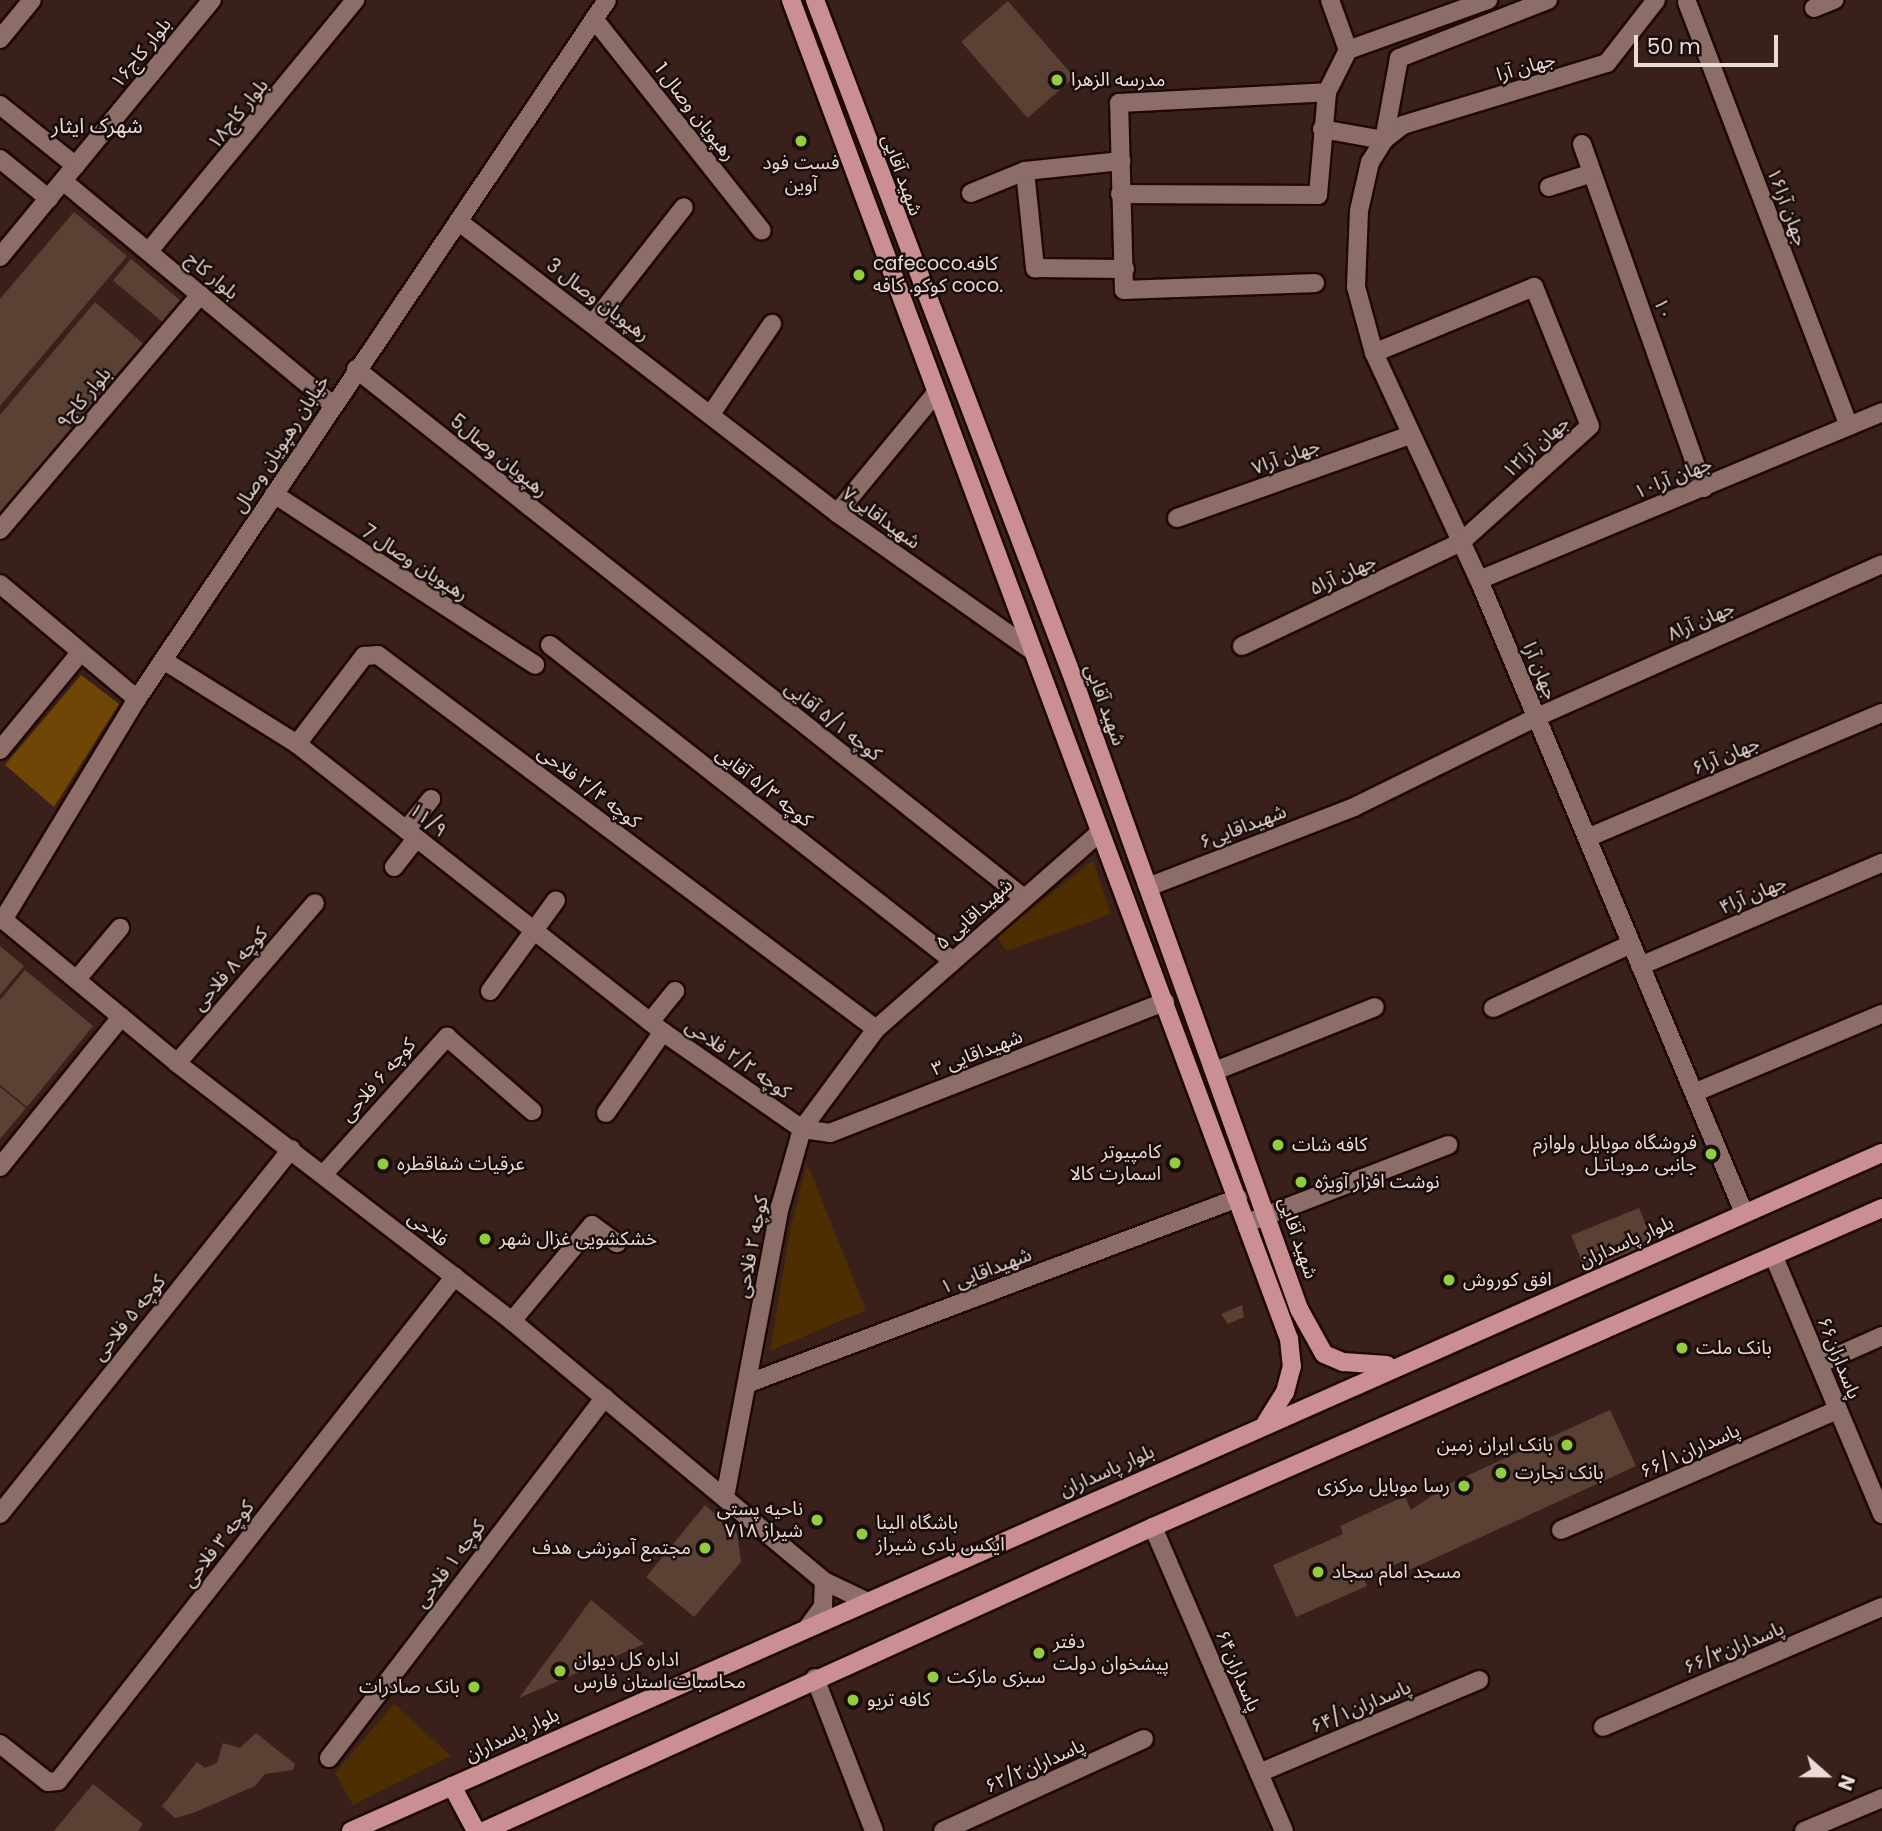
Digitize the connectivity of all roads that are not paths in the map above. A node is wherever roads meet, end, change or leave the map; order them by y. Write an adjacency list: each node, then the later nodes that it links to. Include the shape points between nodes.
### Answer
1 (32, 0): 16 (street)
2 (212, 0): 25 (street, بلوار کاج۱۶)
3 (355, 0): 38 (street, بلوار کاج۱۸)
4 (607, 0): 15 (street, خیابان رهپویان وصال)
5 (791, 0): 37 (main road)
6 (815, 0): 35 (main road, شهید آقایی)
7 (1330, 0): 17 (street)
8 (1488, 0): 13 (street)
9 (1548, 0): 21 (street, جهان آرا, via 1399,58)
10 (1656, 0): 21 (street, جهان آرا, via 1607,63 1403,125)
11 (1834, 0): 14 (street)
12 (1687, 2): 51 (street, جهان آرا۱۶)
13 (1462, 4): 17 (street)
14 (1814, 8)
15 (594, 19): 34 (street, خیابان رهپویان وصال); 36 (street, 1 رهپویان وصال)
16 (0, 39)
17 (1348, 50): 18 (street)
18 (1327, 92): 20 (street); 24 (street, via 1119,103)
19 (0, 104): 25 (street)
20 (1322, 129): 21 (street); 31 (street, via 1318,195)
21 (1384, 139): 45 (street, جهان آرا, via 1370,162 1355,250 1356,287)
22 (1582, 144): 27 (street, ۱۰)
23 (0, 159): 32 (street)
24 (1121, 161): 26 (street); 31 (street)
25 (76, 166): 28 (street, بلوار کاج۱۶)
26 (1025, 171): 30 (street); 40 (street, via 1035,268)
27 (1592, 173): 29 (street); 53 (street, ۱۰)
28 (63, 181): 32 (street, بلوار کاج۱۶); 38 (street, بلوار کاج)
29 (1549, 187)
30 (971, 193)
31 (1120, 194): 40 (street)
32 (49, 199): 39 (street, بلوار کاج۱۶)
33 (684, 207): 43 (street)
34 (458, 221): 43 (street, 3 رهپویان وصال); 46 (street, خیابان رهپویان وصال)
35 (899, 226): 37 (main road); 81 (main road, شهید آقایی)
36 (762, 231)
37 (878, 234): 47 (main road)
38 (149, 251): 42 (street, بلوار کاج)
39 (0, 257)
40 (1125, 269): 41 (street, via 1124,290)
41 (1315, 283)
42 (200, 295): 48 (street, بلوار کاج); 57 (street, بلوار کاج۹)
43 (593, 323): 50 (street, 3 رهپویان وصال)
44 (772, 324): 50 (street)
45 (1374, 353): 52 (street, جهان آرا); 58 (street, جهان آرا۱۲, via 1534,287 1590,426)
46 (356, 369): 48 (street, خیابان رهپویان وصال); 60 (street, رهپویان وصال5)
47 (936, 393): 55 (street); 65 (main road)
48 (332, 404): 54 (street, خیابان رهپویان وصال)
49 (1882, 412): 51 (street, جهان آرا۱۰)
50 (711, 414): 55 (street, شهیداقایی۷)
51 (1849, 426): 53 (street, جهان آرا۱۰)
52 (1410, 435): 56 (street, جهان آرا۷); 58 (street, جهان آرا)
53 (1704, 488): 61 (street, جهان آرا۱۰)
54 (274, 494): 67 (street, خیابان رهپویان وصال); 68 (street, 7 رهپویان وصال)
55 (837, 513): 65 (street, شهیداقایی۷)
56 (1177, 518)
57 (0, 530)
58 (1461, 542): 61 (street, جهان آرا); 64 (street, جهان آرا۵)
59 (1882, 564): 71 (street, جهان آرا۸)
60 (615, 576): 82 (street, کوچه ۵/۱ آقایی)
61 (1479, 580): 71 (street, جهان آرا)
62 (0, 584): 66 (street)
63 (550, 645): 89 (street, کوچه ۵/۳ آقایی)
64 (1242, 646)
65 (1031, 650): 76 (main road)
66 (80, 653): 69 (street); 73 (street)
67 (163, 660): 69 (street, خیابان رهپویان وصال); 72 (street, ۱۱/۹)
68 (535, 664)
69 (137, 699): 85 (street, خیابان رهپویان وصال)
70 (1882, 713): 78 (street, جهان آرا۶)
71 (1537, 717): 75 (street, جهان آرا۸); 78 (street, جهان آرا)
72 (297, 744): 77 (street, ۱۱/۹); 100 (street, کوچه ۲/۴ فلاحی, via 364,656 378,655)
73 (0, 750)
74 (431, 799): 77 (street)
75 (1354, 807): 81 (street, شهیداقایی۶)
76 (1100, 832): 82 (street, ۵ شهیداقایی); 94 (main road)
77 (411, 834): 80 (street); 86 (street, ۱۱/۹)
78 (1587, 838): 88 (street, جهان آرا)
79 (1882, 863): 90 (street, جهان آرا۴)
80 (394, 866)
81 (1148, 887): 102 (main road, شهید آقایی)
82 (1024, 898): 89 (street, ۵ شهیداقایی)
83 (556, 900): 86 (street)
84 (315, 903): 101 (street, کوچه ۸ فلاحی)
85 (2, 918): 91 (street, فلاحی)
86 (534, 927): 92 (street); 99 (street, ۱۱/۹)
87 (120, 928): 91 (street)
88 (1631, 944): 90 (street, جهان آرا); 96 (street)
89 (953, 961): 100 (street, ۵ شهیداقایی)
90 (1640, 966): 103 (street, جهان آرا)
91 (77, 979): 98 (street, فلاحی)
92 (490, 991)
93 (675, 991): 99 (street)
94 (1165, 1002): 106 (street, ۳ شهیداقایی, via 830,1133); 112 (main road)
95 (1375, 1007): 102 (street)
96 (1493, 1008)
97 (1882, 1014): 103 (street)
98 (121, 1017): 101 (street, فلاحی); 110 (street)
99 (657, 1027): 105 (street, کوچه ۲/۲ فلاحی); 106 (street, کوچه ۲/۲ فلاحی)
100 (876, 1029): 106 (street, کوچه ۲ فلاحی)
101 (177, 1063): 108 (street, فلاحی)
102 (1215, 1071): 115 (main road, شهید آقایی)
103 (1696, 1092): 114 (street, جهان آرا)
104 (532, 1111): 111 (street, کوچه ۶ فلاحی, via 447,1037)
105 (606, 1113)
106 (802, 1129): 126 (street, کوچه ۲ فلاحی, via 780,1207)
107 (1448, 1145): 115 (street)
108 (291, 1149): 111 (street, فلاحی); 132 (street, کوچه ۵ فلاحی)
109 (1882, 1153): 114 (main road, بلوار پاسداران)
110 (0, 1167)
111 (323, 1175): 119 (street, فلاحی)
112 (1238, 1198): 116 (main road); 126 (street, ۱ شهیداقایی)
113 (1882, 1208): 118 (main road)
114 (1744, 1213): 125 (main road, بلوار پاسداران)
115 (1267, 1214): 116 (street); 122 (main road, شهید آقایی)
116 (1247, 1223): 123 (main road)
117 (617, 1242): 120 (street, via 593,1225)
118 (1774, 1257): 124 (street, پاسداران۶۶); 134 (main road)
119 (455, 1276): 120 (street, فلاحی); 144 (street, کوچه ۳ فلاحی, via 58,1781 48,1782)
120 (512, 1321): 127 (street, فلاحی)
121 (1882, 1336): 124 (street)
122 (1316, 1344): 123 (main road, via 1306,1360); 125 (main road, via 1343,1362)
123 (1290, 1353): 129 (main road, via 1285,1392)
124 (1819, 1364): 128 (street, پاسداران۶۶)
125 (1398, 1365): 129 (main road, بلوار پاسداران)
126 (749, 1383): 131 (street, کوچه ۲ فلاحی)
127 (605, 1397): 131 (street, فلاحی); 145 (street, کوچه ۱ فلاحی)
128 (1837, 1410): 130 (street, پاسداران۶۶); 135 (street, پاسداران۶۶/۱)
129 (1266, 1423): 137 (main road, بلوار پاسداران)
130 (1878, 1491): 133 (street, پاسداران۶۶)
131 (725, 1497): 136 (street, فلاحی)
132 (0, 1514)
133 (1882, 1514)
134 (1153, 1527): 140 (main road); 146 (street, پاسداران۶۴)
135 (1561, 1531)
136 (824, 1581): 137 (street, فلاحی); 139 (street, via 823,1606)
137 (868, 1602): 139 (main road, بلوار پاسداران)
138 (1882, 1607): 142 (street, پاسداران۶۶/۳)
139 (808, 1627): 147 (main road, بلوار پاسداران)
140 (815, 1678): 151 (main road); 152 (street)
141 (1479, 1679): 146 (street, پاسداران۶۴/۱)
142 (1603, 1727)
143 (1144, 1740): 153 (street, پاسداران۶۲/۲)
144 (0, 1744)
145 (329, 1758)
146 (1259, 1773): 154 (street, پاسداران۶۴)
147 (452, 1786): 149 (main road, بلوار پاسداران); 150 (main road)
148 (1882, 1798): 155 (street)
149 (351, 1831)
150 (476, 1831)
151 (484, 1831)
152 (874, 1831)
153 (943, 1831)
154 (1284, 1831)
155 (1804, 1831)

